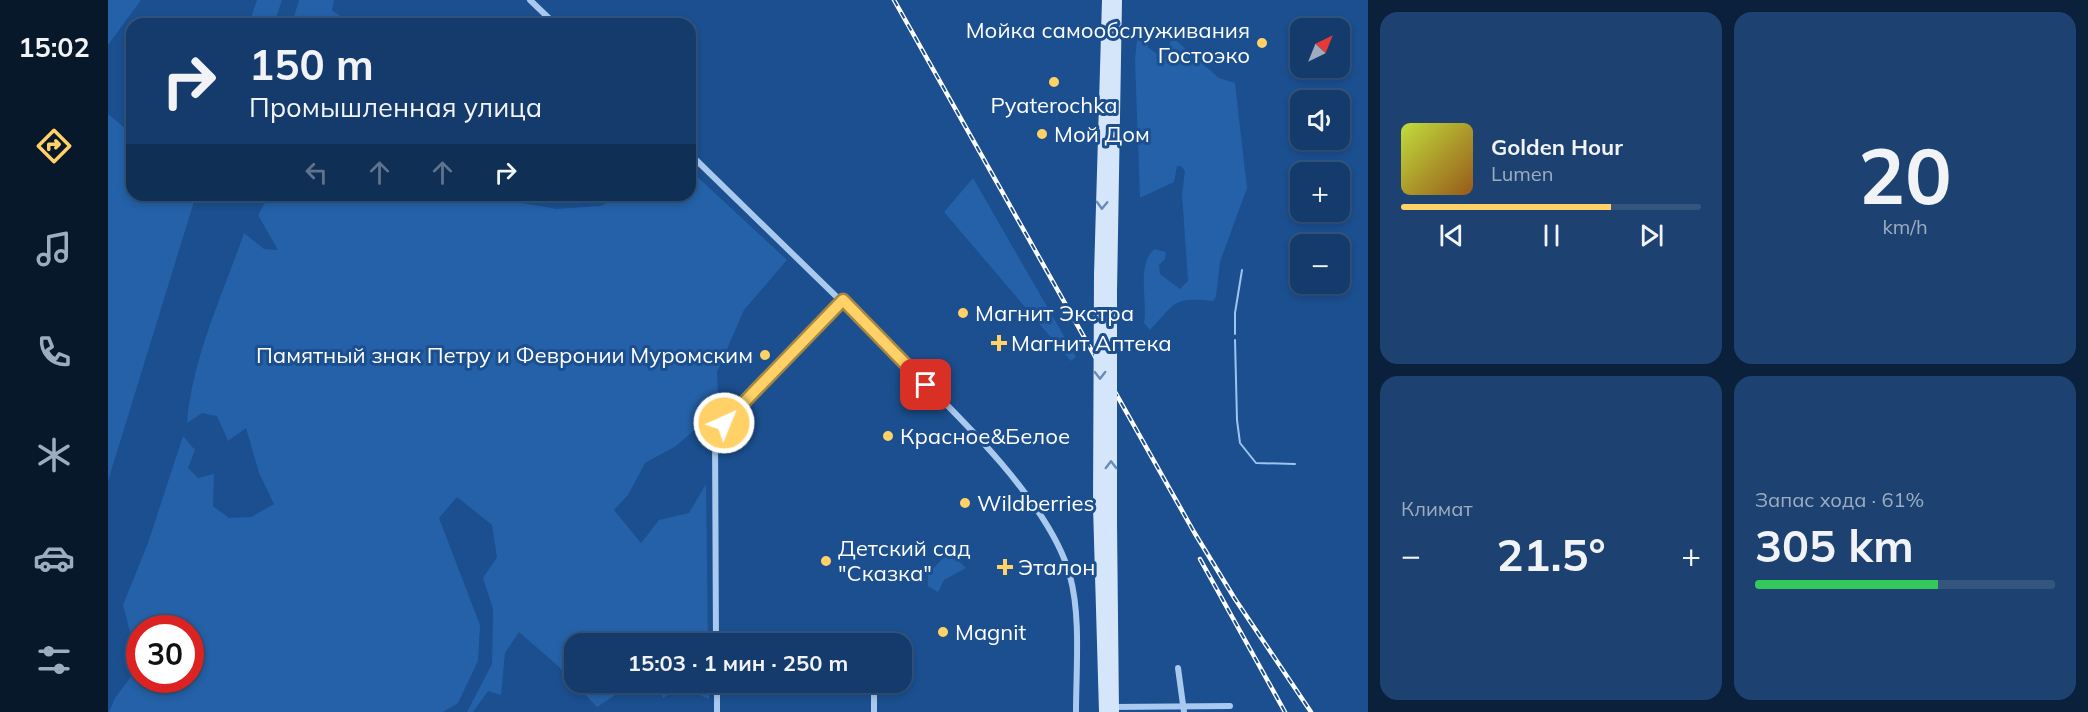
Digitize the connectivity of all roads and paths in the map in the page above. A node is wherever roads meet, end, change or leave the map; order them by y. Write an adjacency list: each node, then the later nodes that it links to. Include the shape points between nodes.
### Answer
1 (530, 0): 4 (street)
2 (1108, 0): 12 (main road, one-way to 12, bridge, via 1100,275 1099,506)
3 (1116, 0): 12 (main road, one-way to 3, bridge)
4 (549, 18)
5 (696, 160): 6 (street)
6 (843, 300): 7 (street, via 716,431); 16 (street, via 978,439 1057,542 1070,577 1074,609)
7 (716, 633)
8 (1178, 668): 13 (street)
9 (717, 693): 14 (street)
10 (874, 693): 15 (street)
11 (1230, 706): 13 (street)
12 (1111, 710): 13 (street)
13 (1184, 710)
14 (717, 712)
15 (873, 712)
16 (1076, 712)

